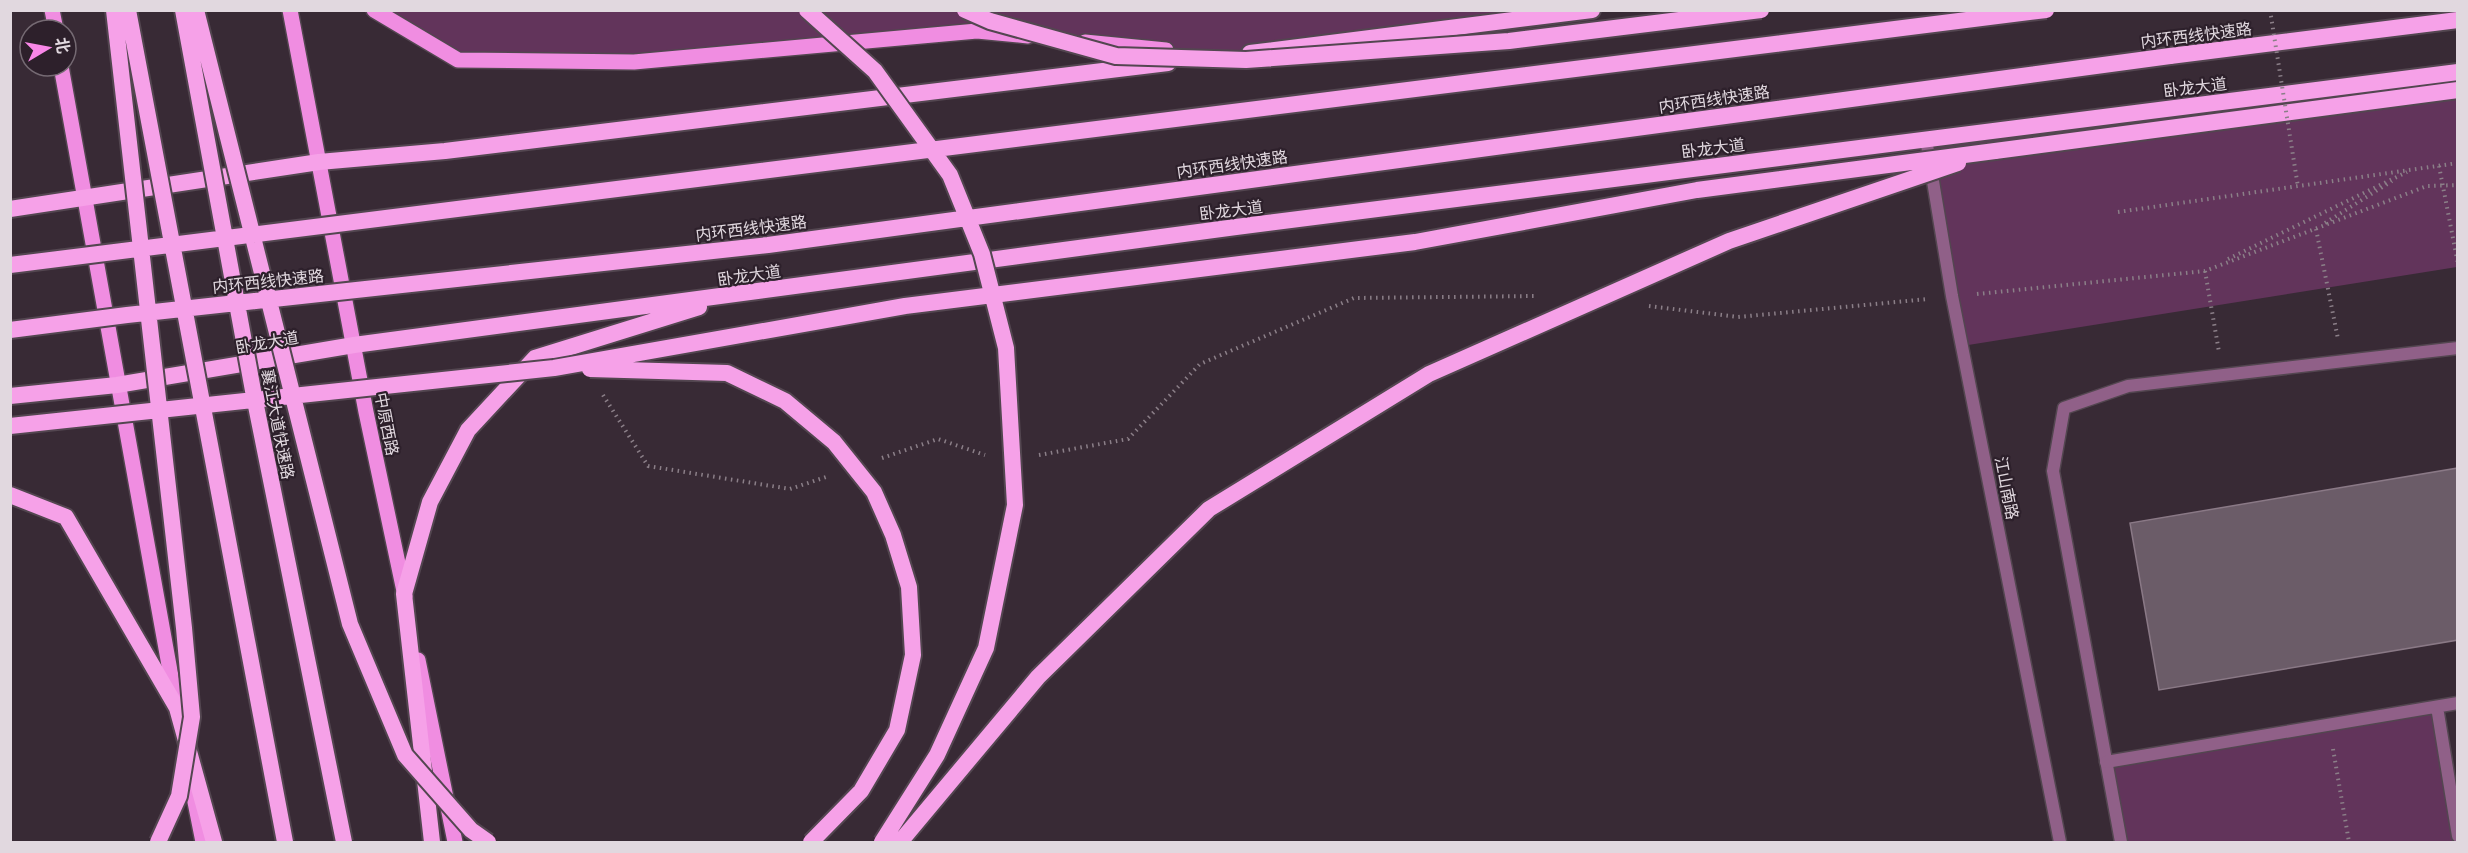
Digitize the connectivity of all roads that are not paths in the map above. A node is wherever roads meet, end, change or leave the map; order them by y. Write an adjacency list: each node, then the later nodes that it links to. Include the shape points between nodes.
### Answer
1 (114, 10): 38 (highway, bridge, via 192,717 178,796)
2 (128, 10): 41 (highway, bridge)
3 (183, 10): 42 (highway, 襄江大道快速路, bridge, via 254,396)
4 (196, 10): 45 (highway, bridge, via 350,624 405,756 471,830)
5 (290, 10): 19 (main road, 中原西路)
6 (374, 10): 13 (main road, via 458,60 634,62 977,31)
7 (807, 10): 47 (highway, bridge, via 874,71 950,175 982,254 1006,348 1015,506 986,648 937,755)
8 (965, 10): 10 (highway, bridge, via 990,21 1116,56 1246,60 1509,41)
9 (1592, 10): 13 (highway)
10 (1761, 10)
11 (2046, 10): 22 (highway, bridge)
12 (2457, 20): 24 (highway, 内环西线快速路, bridge, via 768,245)
13 (1222, 56): 19 (highway, via 445,151)
14 (2457, 72): 17 (highway, 卧龙大道)
15 (63, 78): 20 (main road)
16 (2457, 90): 18 (highway)
17 (1926, 139): 23 (highway, 卧龙大道); 49 (street, 江山南路, via 1947,267)
18 (1995, 151): 27 (highway, bridge, via 1697,190 1415,242 904,306); 48 (highway, bridge, via 1730,241 1429,374 1209,510 1038,677)
19 (319, 162): 20 (highway); 25 (main road, 中原西路)
20 (85, 199): 21 (highway); 28 (main road)
21 (10, 209)
22 (10, 265)
23 (743, 294): 25 (highway, 卧龙大道); 32 (highway, via 535,358 468,430 430,502)
24 (10, 330)
25 (354, 345): 28 (highway, 卧龙大道); 32 (main road, 中原西路)
26 (2457, 348): 36 (street, via 2128,386 2064,408 2053,471)
27 (554, 368): 30 (highway, bridge); 46 (highway, bridge, via 727,373 785,401 834,442 874,492 909,587 913,655 897,730 861,791)
28 (117, 385): 29 (highway, 卧龙大道); 35 (main road)
29 (10, 396)
30 (10, 426)
31 (10, 495): 35 (highway, via 66,517)
32 (404, 594): 43 (highway); 44 (main road, 中原西路)
33 (2457, 704): 34 (street)
34 (2437, 707): 36 (street); 37 (street)
35 (177, 708): 39 (main road); 40 (highway)
36 (2106, 762): 50 (street)
37 (2457, 836)
38 (158, 843)
39 (203, 843)
40 (214, 843)
41 (285, 843)
42 (344, 843)
43 (432, 843)
44 (455, 843)
45 (488, 843)
46 (811, 843)
47 (882, 843)
48 (900, 843)
49 (2060, 843)
50 (2121, 843)

